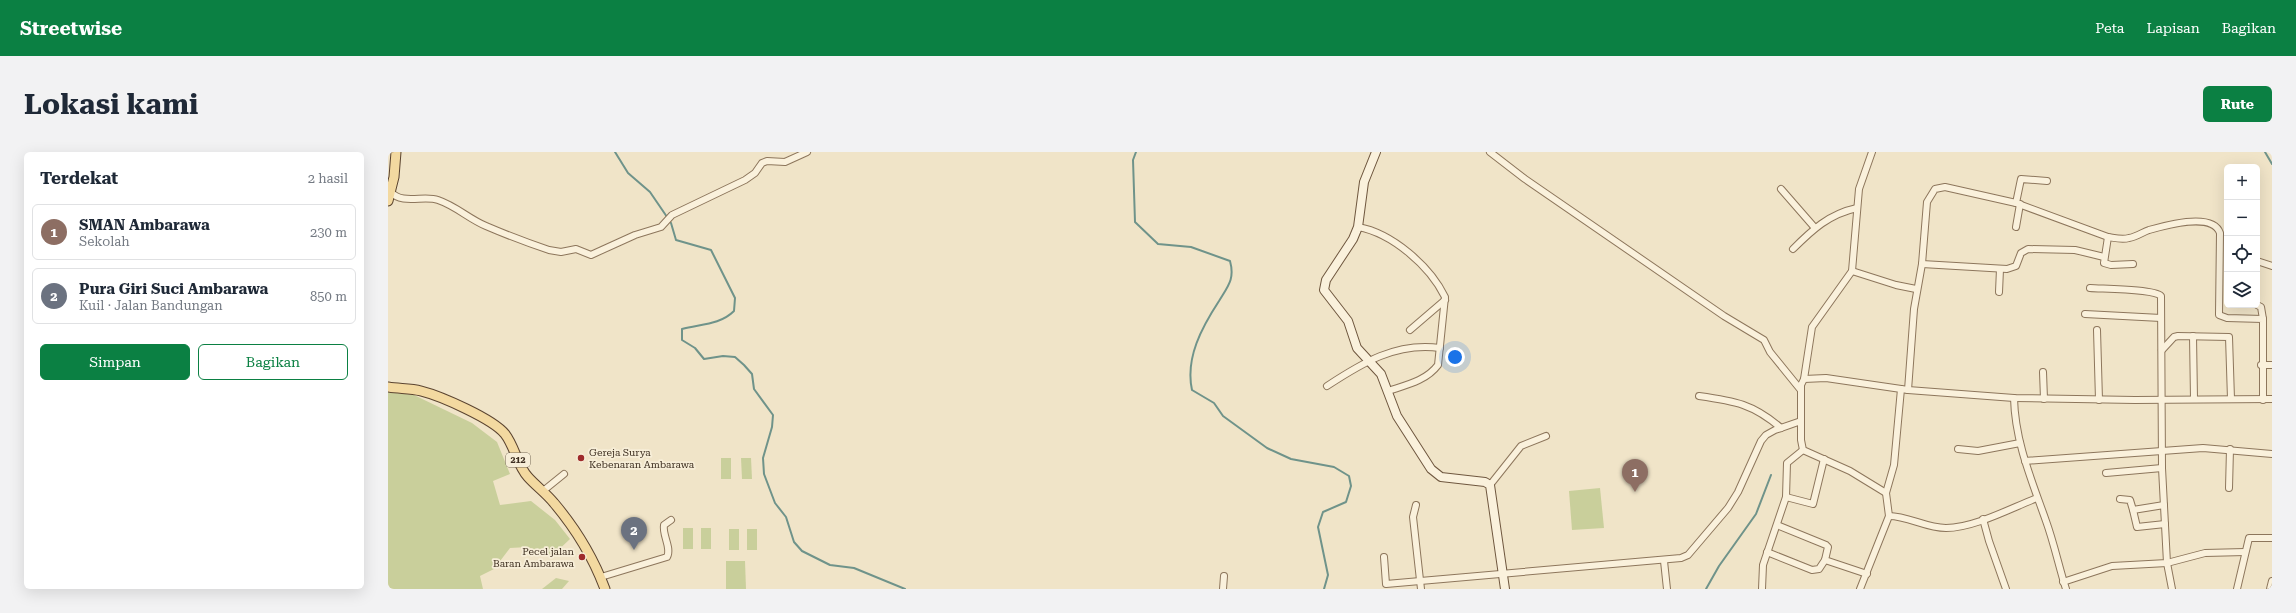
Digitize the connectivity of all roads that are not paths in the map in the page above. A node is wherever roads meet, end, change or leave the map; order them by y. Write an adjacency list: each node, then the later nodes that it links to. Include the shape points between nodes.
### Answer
1 (396, 152): 8 (main road)
2 (807, 152): 8 (street, via 785,162 762,163 755,173 745,180 672,215 661,227 635,235 591,256 576,250 549,250 486,226 437,199 403,198)
3 (1376, 152): 12 (street, via 1364,182)
4 (1490, 152): 45 (street, via 1724,316 1764,340 1770,352)
5 (1872, 152): 11 (street, via 1861,182)
6 (2047, 181): 10 (street, via 2021,178)
7 (1781, 189): 14 (street)
8 (391, 192): 9 (main road)
9 (388, 201)
10 (2018, 203): 13 (street); 15 (street); 20 (street, via 1945,187 1935,189 1928,202)
11 (1857, 208): 14 (street, via 1843,211); 24 (street)
12 (1358, 226): 28 (street, via 1379,233 1421,265 1439,287); 38 (street, via 1353,239 1326,280 1324,290 1348,321 1357,348)
13 (2016, 227)
14 (1815, 228): 16 (street)
15 (2108, 237): 17 (street, via 2129,239 2148,230 2206,222 2219,229); 18 (street)
16 (1793, 249)
17 (2224, 253): 32 (street, via 2219,315 2227,318)
18 (2104, 257): 21 (street, via 2106,264); 23 (street, via 2075,250 2028,249 2021,253 2016,266 2012,269)
19 (2260, 262): 22 (street)
20 (1922, 264): 23 (street); 26 (street)
21 (2133, 264)
22 (2272, 266)
23 (2000, 269): 27 (street)
24 (1852, 271): 26 (street); 42 (street, via 1812,327)
25 (2090, 288): 31 (street, via 2158,294 2161,296)
26 (1916, 289): 47 (street)
27 (1999, 292)
28 (1445, 300): 33 (street); 36 (street)
29 (2260, 306): 32 (street)
30 (2085, 314): 31 (street)
31 (2161, 318): 37 (street)
32 (2263, 319): 39 (street)
33 (1410, 330)
34 (2098, 330): 54 (street)
35 (2193, 336): 37 (street, via 2174,337); 52 (street); 53 (street, via 2229,337)
36 (1440, 348): 38 (street, via 1418,346); 48 (street, via 1438,365 1432,372)
37 (2162, 350): 55 (street)
38 (1367, 360): 43 (street); 48 (street, via 1381,374)
39 (2261, 366): 40 (street); 56 (street)
40 (2272, 366)
41 (2043, 372): 51 (street)
42 (1804, 379): 45 (street); 46 (street, via 1826,378)
43 (1327, 386)
44 (388, 387): 74 (main road, 212, via 414,389 430,394 492,423 504,433 525,472)
45 (1800, 389): 58 (street)
46 (1901, 389): 47 (street); 75 (street, via 1894,465)
47 (1908, 390): 50 (street)
48 (1388, 391): 72 (street, via 1397,416 1431,469 1441,477 1485,482)
49 (1699, 396): 59 (street, via 1746,405 1764,414)
50 (2014, 398): 51 (street); 61 (street)
51 (2044, 399): 54 (street)
52 (2194, 399): 53 (street); 55 (street)
53 (2231, 399): 56 (street)
54 (2099, 400): 55 (street)
55 (2162, 400): 65 (street)
56 (2263, 400): 57 (street)
57 (2272, 400)
58 (1801, 421): 59 (street); 64 (street, via 1800,440)
59 (1781, 428): 92 (street, via 1766,435 1761,441 1728,508 1688,555)
60 (1546, 436): 72 (street, via 1521,446)
61 (2020, 443): 62 (street, via 1978,452); 68 (street)
62 (1958, 448)
63 (2230, 449): 65 (street); 66 (street); 73 (street)
64 (1803, 450): 67 (street); 76 (street, via 1787,463)
65 (2162, 451): 68 (street); 69 (street)
66 (2272, 454)
67 (1824, 459): 75 (street, via 1868,481); 76 (street, via 1813,504)
68 (2025, 461): 77 (street)
69 (2162, 468): 70 (street); 80 (street)
70 (2106, 472)
71 (564, 474): 74 (street)
72 (1490, 485): 94 (street)
73 (2229, 488)
74 (543, 491): 97 (main road, 212, via 581,538)
75 (1886, 494): 82 (street)
76 (1786, 497): 86 (street)
77 (2037, 498): 83 (street); 100 (street)
78 (2120, 500): 81 (street, via 2130,500)
79 (1416, 505): 98 (street, via 1413,517)
80 (2164, 506): 81 (street); 85 (street)
81 (2133, 510): 85 (street, via 2137,527)
82 (1889, 516): 83 (street, via 1945,528); 95 (street)
83 (1983, 519): 108 (street)
84 (672, 520): 97 (street, via 664,525 663,531 669,552 667,557)
85 (2165, 524): 93 (street)
86 (1777, 525): 88 (street); 91 (street, via 1828,546)
87 (2272, 538): 89 (street, via 2249,537)
88 (1767, 552): 91 (street, via 1812,570 1820,569); 106 (street, via 1763,564)
89 (2245, 552): 93 (street, via 2205,554); 111 (street)
90 (1384, 557): 98 (street, via 1386,584)
91 (1825, 560): 95 (street)
92 (1664, 561): 94 (street); 105 (street)
93 (2167, 563): 100 (street, via 2112,566); 110 (street)
94 (1503, 574): 98 (street); 104 (street)
95 (1867, 574): 107 (street)
96 (1224, 576): 102 (street)
97 (601, 577): 101 (main road, 212)
98 (1420, 581): 103 (street)
99 (2272, 581): 112 (street)
100 (2064, 582): 109 (street)
101 (605, 589)
102 (1223, 589)
103 (1420, 589)
104 (1506, 589)
105 (1667, 589)
106 (1762, 589)
107 (1860, 589)
108 (2006, 589)
109 (2066, 589)
110 (2172, 589)
111 (2237, 589)
112 (2270, 589)

